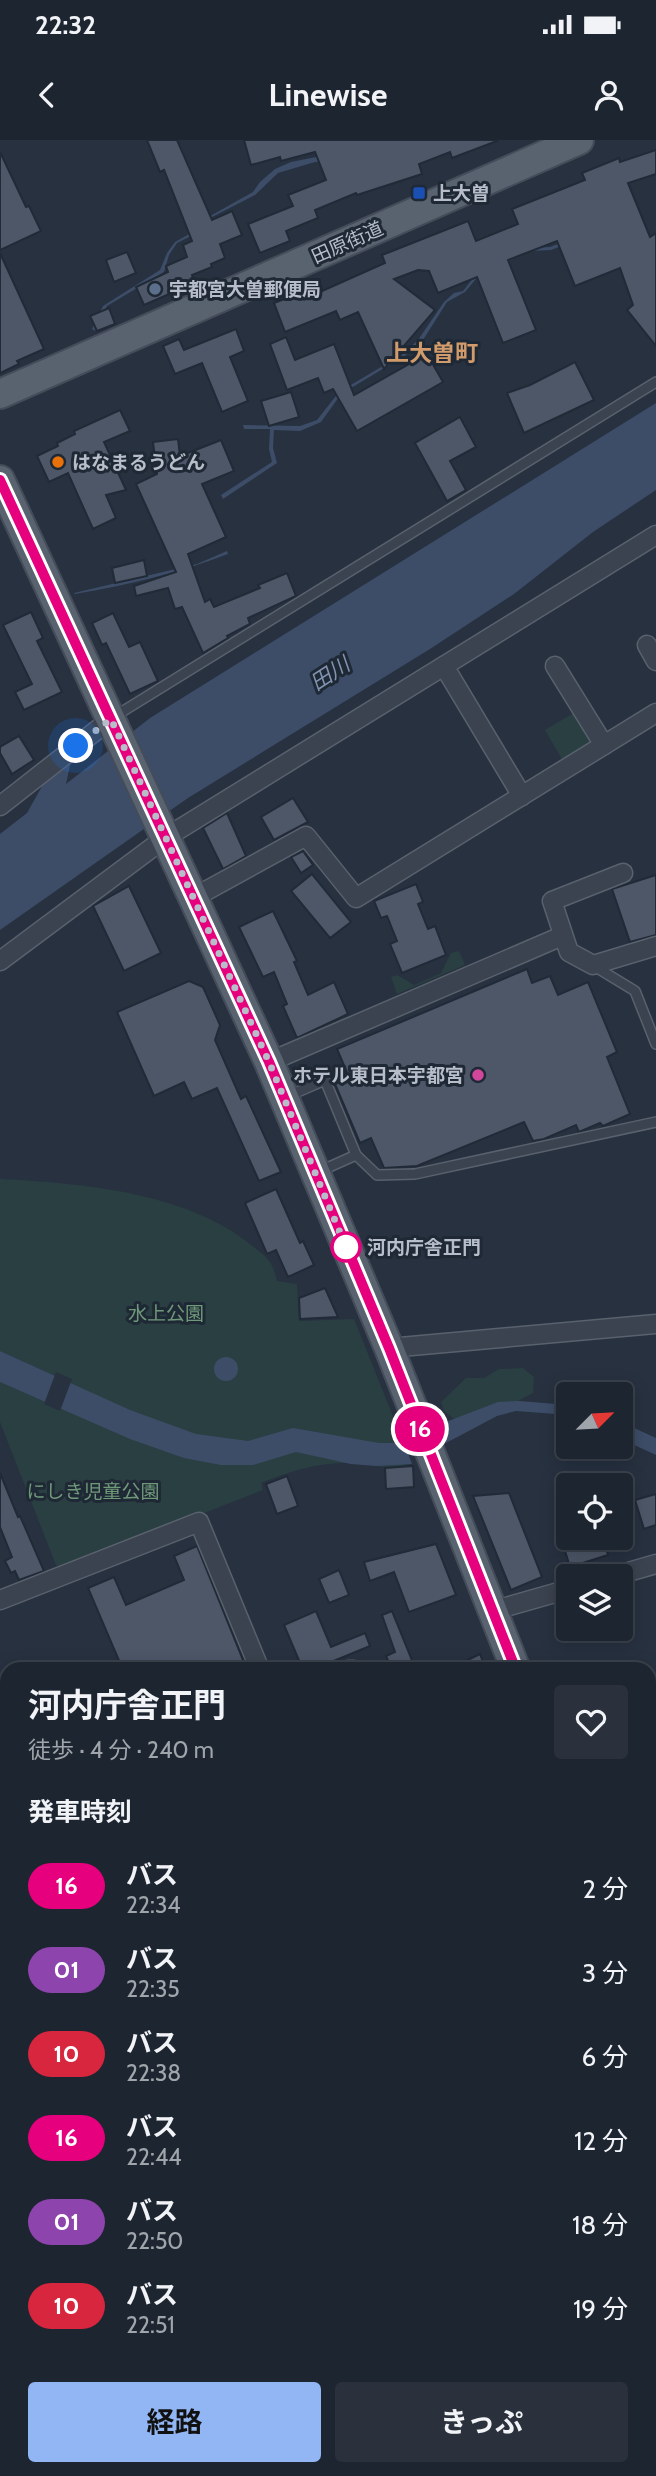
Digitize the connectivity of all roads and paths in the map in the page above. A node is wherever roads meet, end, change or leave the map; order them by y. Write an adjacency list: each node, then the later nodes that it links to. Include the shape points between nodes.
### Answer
1 (579, 140): 3 (main road, 田原街道)
2 (656, 382): 9 (lane)
3 (0, 394)
4 (0, 480): 9 (main road)
5 (656, 535): 6 (street)
6 (444, 666): 11 (street); 13 (street)
7 (555, 666): 10 (street)
8 (656, 713): 10 (street)
9 (114, 725): 12 (street); 13 (main road)
10 (604, 745): 11 (street)
11 (522, 796): 15 (street, via 356,898 306,836)
12 (0, 806)
13 (162, 830): 15 (main road); 18 (street)
14 (623, 873): 16 (street, via 552,901)
15 (193, 898): 21 (main road)
16 (562, 936): 19 (street, via 569,952); 21 (street)
17 (656, 946): 19 (street)
18 (0, 961)
19 (593, 965): 20 (lane, via 635,991)
20 (656, 1044)
21 (269, 1062): 22 (main road)
22 (284, 1097): 24 (lane, via 325,1080); 25 (main road)
23 (656, 1122): 24 (lane, via 415,1174 377,1175)
24 (356, 1155): 25 (lane)
25 (315, 1173): 27 (main road)
26 (656, 1324): 27 (street)
27 (389, 1348): 32 (main road)
28 (656, 1564): 29 (street)
29 (633, 1571)
30 (556, 1593): 32 (street)
31 (0, 1600): 33 (street, via 199,1521)
32 (492, 1611): 34 (main road)
33 (257, 1662)
34 (513, 1662)

